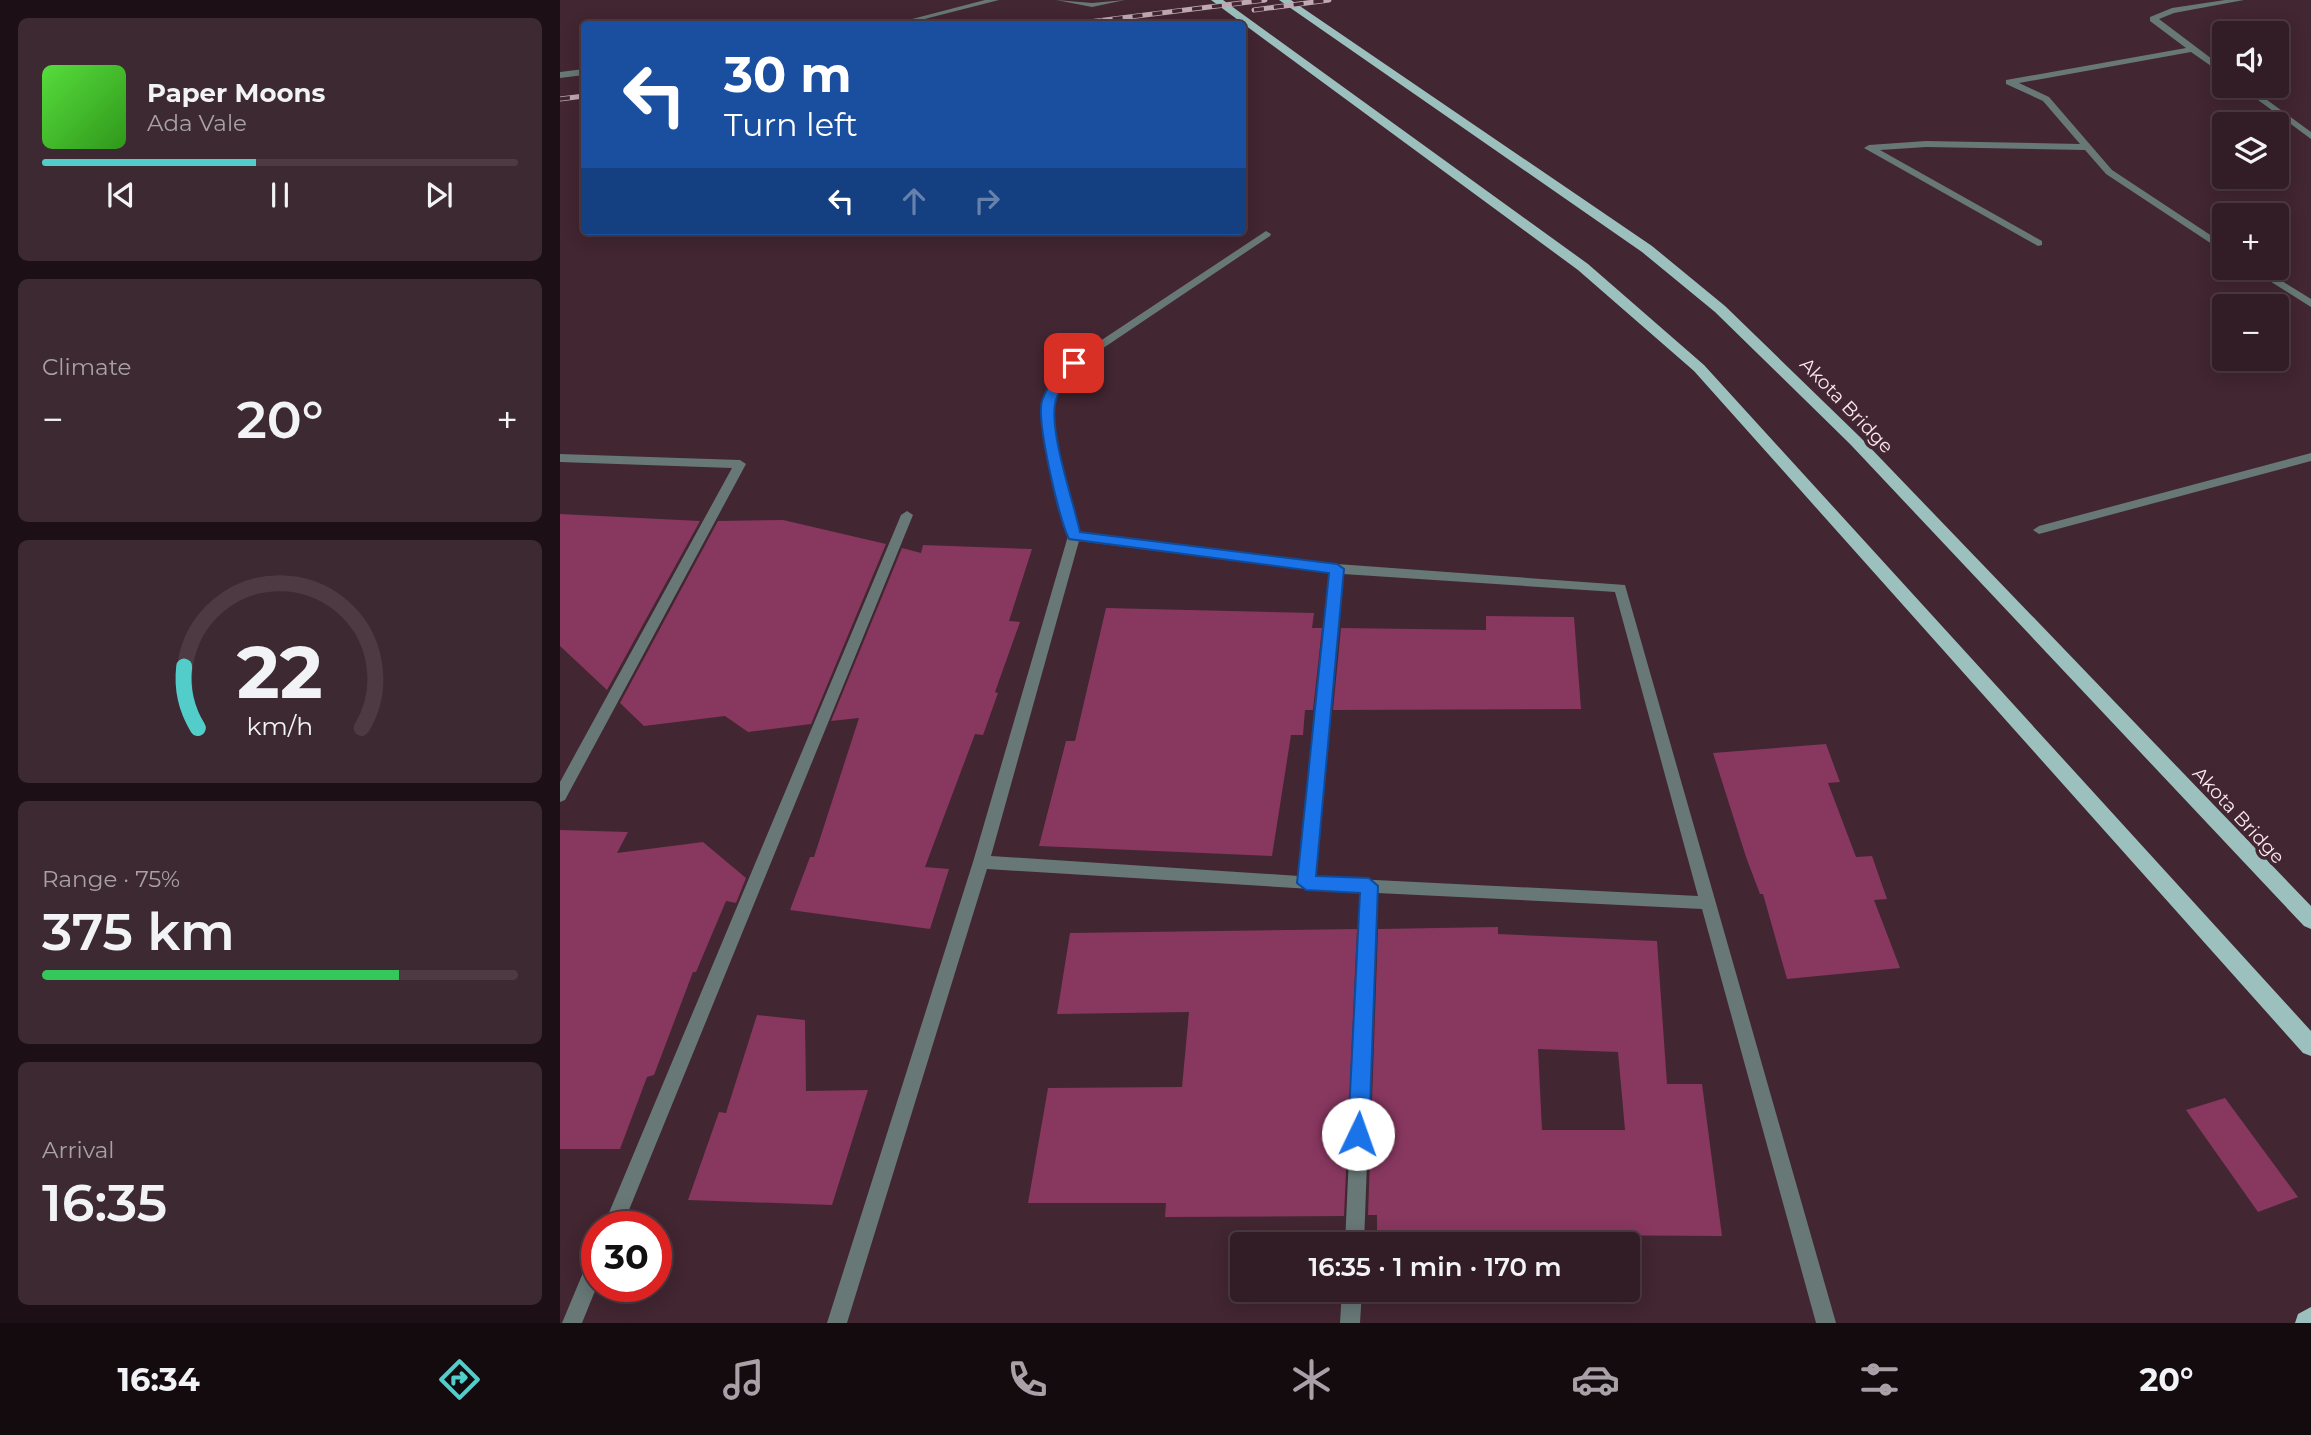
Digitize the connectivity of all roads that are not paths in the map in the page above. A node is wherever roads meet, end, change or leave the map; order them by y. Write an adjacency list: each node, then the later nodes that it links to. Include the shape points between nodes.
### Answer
1 (995, 0): 7 (street)
2 (1060, 0): 3 (street, via 1092,5)
3 (1121, 0)
4 (1216, 0): 8 (main road)
5 (1284, 0): 33 (main road, Akota Bridge, via 1647,249 1753,337 2021,611)
6 (2240, 0): 10 (street, via 2172,11 2153,19)
7 (909, 21)
8 (1245, 21)
9 (1246, 22): 34 (main road, via 1583,267 1699,368)
10 (2193, 48): 11 (street); 16 (street, via 2009,82 2046,99)
11 (2212, 63)
12 (581, 72): 13 (street)
13 (560, 75)
14 (2259, 98): 15 (street)
15 (2311, 136)
16 (2088, 147): 18 (street, via 2109,172); 19 (street, via 1926,144 1869,148)
17 (1266, 234): 26 (street, via 1093,348 1056,386 1048,402 1047,423)
18 (2212, 240)
19 (2038, 243)
20 (2273, 280): 21 (street)
21 (2311, 304)
22 (2311, 457): 25 (street)
23 (560, 458): 28 (street, via 740,464)
24 (907, 514): 35 (street)
25 (2039, 530)
26 (1074, 536): 27 (street); 29 (street)
27 (1337, 569): 30 (street); 32 (street, via 1620,588)
28 (560, 796)
29 (981, 862): 30 (street); 41 (street)
30 (1306, 883): 31 (street)
31 (1369, 886): 32 (street); 36 (street)
32 (1709, 903): 43 (street)
33 (2311, 920)
34 (2311, 1046)
35 (619, 1211)
36 (1355, 1232)
37 (581, 1301): 40 (street)
38 (1351, 1302): 42 (street)
39 (2311, 1319): 44 (main road)
40 (572, 1323)
41 (837, 1323)
42 (1350, 1323)
43 (1826, 1323)
44 (2307, 1323)

